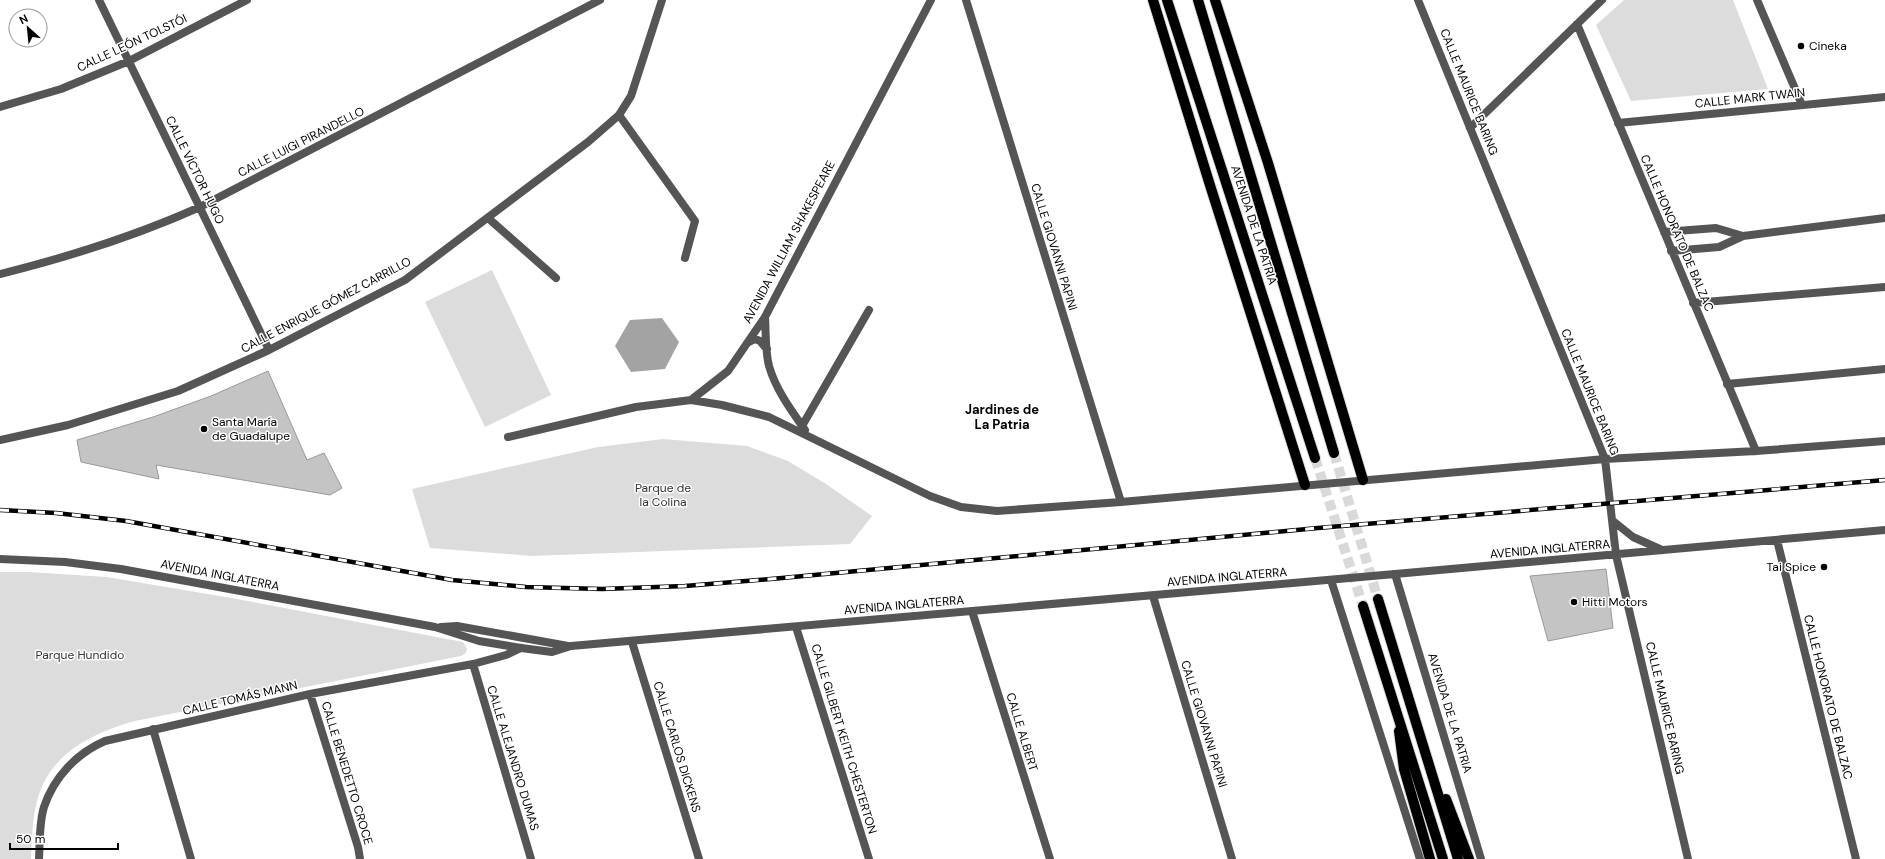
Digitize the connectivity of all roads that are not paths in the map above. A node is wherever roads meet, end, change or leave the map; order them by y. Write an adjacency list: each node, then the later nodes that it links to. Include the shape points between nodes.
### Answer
1 (99, 0): 15 (street, CALLE VÍCTOR HUGO)
2 (247, 0): 15 (street, CALLE LEÓN TOLSTÓI)
3 (600, 0): 22 (street, CALLE LUIGI PIRANDELLO)
4 (662, 0): 19 (street, CALLE ENRIQUE GÓMEZ CARRILLO, via 631,96)
5 (931, 0): 34 (street, AVENIDA WILLIAM SHAKESPEARE)
6 (966, 0): 52 (street, CALLE GIOVANNI PAPINI)
7 (1153, 0): 51 (main road)
8 (1167, 0): 48 (main road, AVENIDA DE LA PATRIA)
9 (1198, 0): 47 (main road, AVENIDA DE LA PATRIA)
10 (1215, 0): 50 (main road, via 1268,163)
11 (1418, 0): 21 (street, CALLE MAURICE BARING)
12 (1602, 0): 14 (street)
13 (1757, 0): 17 (street)
14 (1577, 24): 20 (street, CALLE HONORATO DE BALZAC); 21 (street)
15 (129, 61): 18 (street, CALLE LEÓN TOLSTÓI, via 61,89); 22 (street, CALLE VÍCTOR HUGO)
16 (1885, 97): 17 (street, CALLE MARK TWAIN)
17 (1802, 105): 20 (street, CALLE MARK TWAIN)
18 (0, 108)
19 (619, 115): 23 (street, CALLE ENRIQUE GÓMEZ CARRILLO); 28 (street, via 695,221)
20 (1618, 123): 25 (street, CALLE HONORATO DE BALZAC)
21 (1470, 128): 49 (street, CALLE MAURICE BARING)
22 (200, 207): 29 (street, CALLE LUIGI PIRANDELLO, via 96,248); 36 (street, CALLE VÍCTOR HUGO)
23 (488, 218): 30 (street); 36 (street, CALLE ENRIQUE GÓMEZ CARRILLO, via 405,280)
24 (1885, 218): 26 (street)
25 (1664, 232): 26 (street, via 1716,228); 27 (street, CALLE HONORATO DE BALZAC)
26 (1744, 236): 27 (street, via 1719,247)
27 (1672, 251): 32 (street, CALLE HONORATO DE BALZAC)
28 (685, 258)
29 (0, 274)
30 (556, 278)
31 (1885, 288): 32 (street)
32 (1693, 303): 39 (street, CALLE HONORATO DE BALZAC)
33 (869, 310): 41 (street)
34 (765, 317): 35 (street, AVENIDA WILLIAM SHAKESPEARE); 37 (street)
35 (743, 347): 37 (street, via 755,339); 40 (street, AVENIDA WILLIAM SHAKESPEARE, via 728,371)
36 (269, 350): 44 (street, CALLE ENRIQUE GÓMEZ CARRILLO, via 178,391 68,425)
37 (767, 350): 41 (street, via 769,365 782,398)
38 (1885, 369): 39 (street)
39 (1726, 384): 46 (street, CALLE HONORATO DE BALZAC)
40 (691, 400): 42 (street, via 636,407); 43 (street, via 769,417)
41 (802, 426): 43 (street)
42 (508, 437)
43 (810, 438): 52 (street, via 930,496 962,507 996,511)
44 (0, 440)
45 (1885, 441): 46 (street)
46 (1756, 451): 49 (street)
47 (1334, 453)
48 (1315, 458)
49 (1605, 459): 50 (street); 53 (street, CALLE MAURICE BARING)
50 (1363, 480): 51 (street)
51 (1305, 485): 52 (street)
52 (1120, 502)
53 (1613, 521): 56 (street, via 1633,537); 57 (street, CALLE MAURICE BARING)
54 (1885, 530): 55 (street, AVENIDA INGLATERRA)
55 (1777, 540): 56 (street, AVENIDA INGLATERRA); 90 (street, CALLE HONORATO DE BALZAC)
56 (1665, 550): 57 (street, AVENIDA INGLATERRA)
57 (1616, 555): 59 (street, AVENIDA INGLATERRA); 89 (street, CALLE MAURICE BARING)
58 (0, 559): 65 (street, AVENIDA INGLATERRA, via 65,562 121,569)
59 (1394, 574): 60 (street, AVENIDA INGLATERRA); 88 (street, AVENIDA DE LA PATRIA)
60 (1331, 580): 61 (street, AVENIDA INGLATERRA); 83 (street)
61 (1153, 596): 64 (street, AVENIDA INGLATERRA); 82 (street, CALLE GIOVANNI PAPINI)
62 (1378, 599): 72 (main road)
63 (1363, 606): 73 (main road)
64 (972, 611): 66 (street, AVENIDA INGLATERRA); 81 (street, CALLE ALBERT)
65 (435, 627): 68 (street, AVENIDA INGLATERRA, via 457,626); 69 (street, AVENIDA INGLATERRA, via 479,641)
66 (796, 627): 67 (street, AVENIDA INGLATERRA); 80 (street, CALLE GILBERT KEITH CHESTERTON)
67 (632, 642): 68 (street, AVENIDA INGLATERRA); 79 (street, CALLE CARLOS DICKENS)
68 (571, 646): 69 (street, AVENIDA INGLATERRA, via 552,652)
69 (521, 648): 70 (street, CALLE TOMÁS MANN)
70 (473, 664): 71 (street, CALLE TOMÁS MANN); 78 (street, CALLE ALEJANDRO DUMAS)
71 (310, 694): 74 (street, CALLE TOMÁS MANN); 77 (street, CALLE BENEDETTO CROCE)
72 (1408, 699): 86 (main road); 87 (main road)
73 (1394, 702): 84 (main road, via 1404,769); 85 (main road)
74 (153, 729): 75 (street, CALLE TOMÁS MANN, via 100,743 79,756 67,768 56,782 44,807); 76 (street)
75 (39, 859)
76 (191, 859)
77 (360, 859)
78 (531, 859)
79 (699, 859)
80 (869, 859)
81 (1050, 859)
82 (1232, 859)
83 (1420, 859)
84 (1430, 859)
85 (1443, 859)
86 (1458, 859)
87 (1469, 859)
88 (1481, 859)
89 (1688, 859)
90 (1856, 859)

